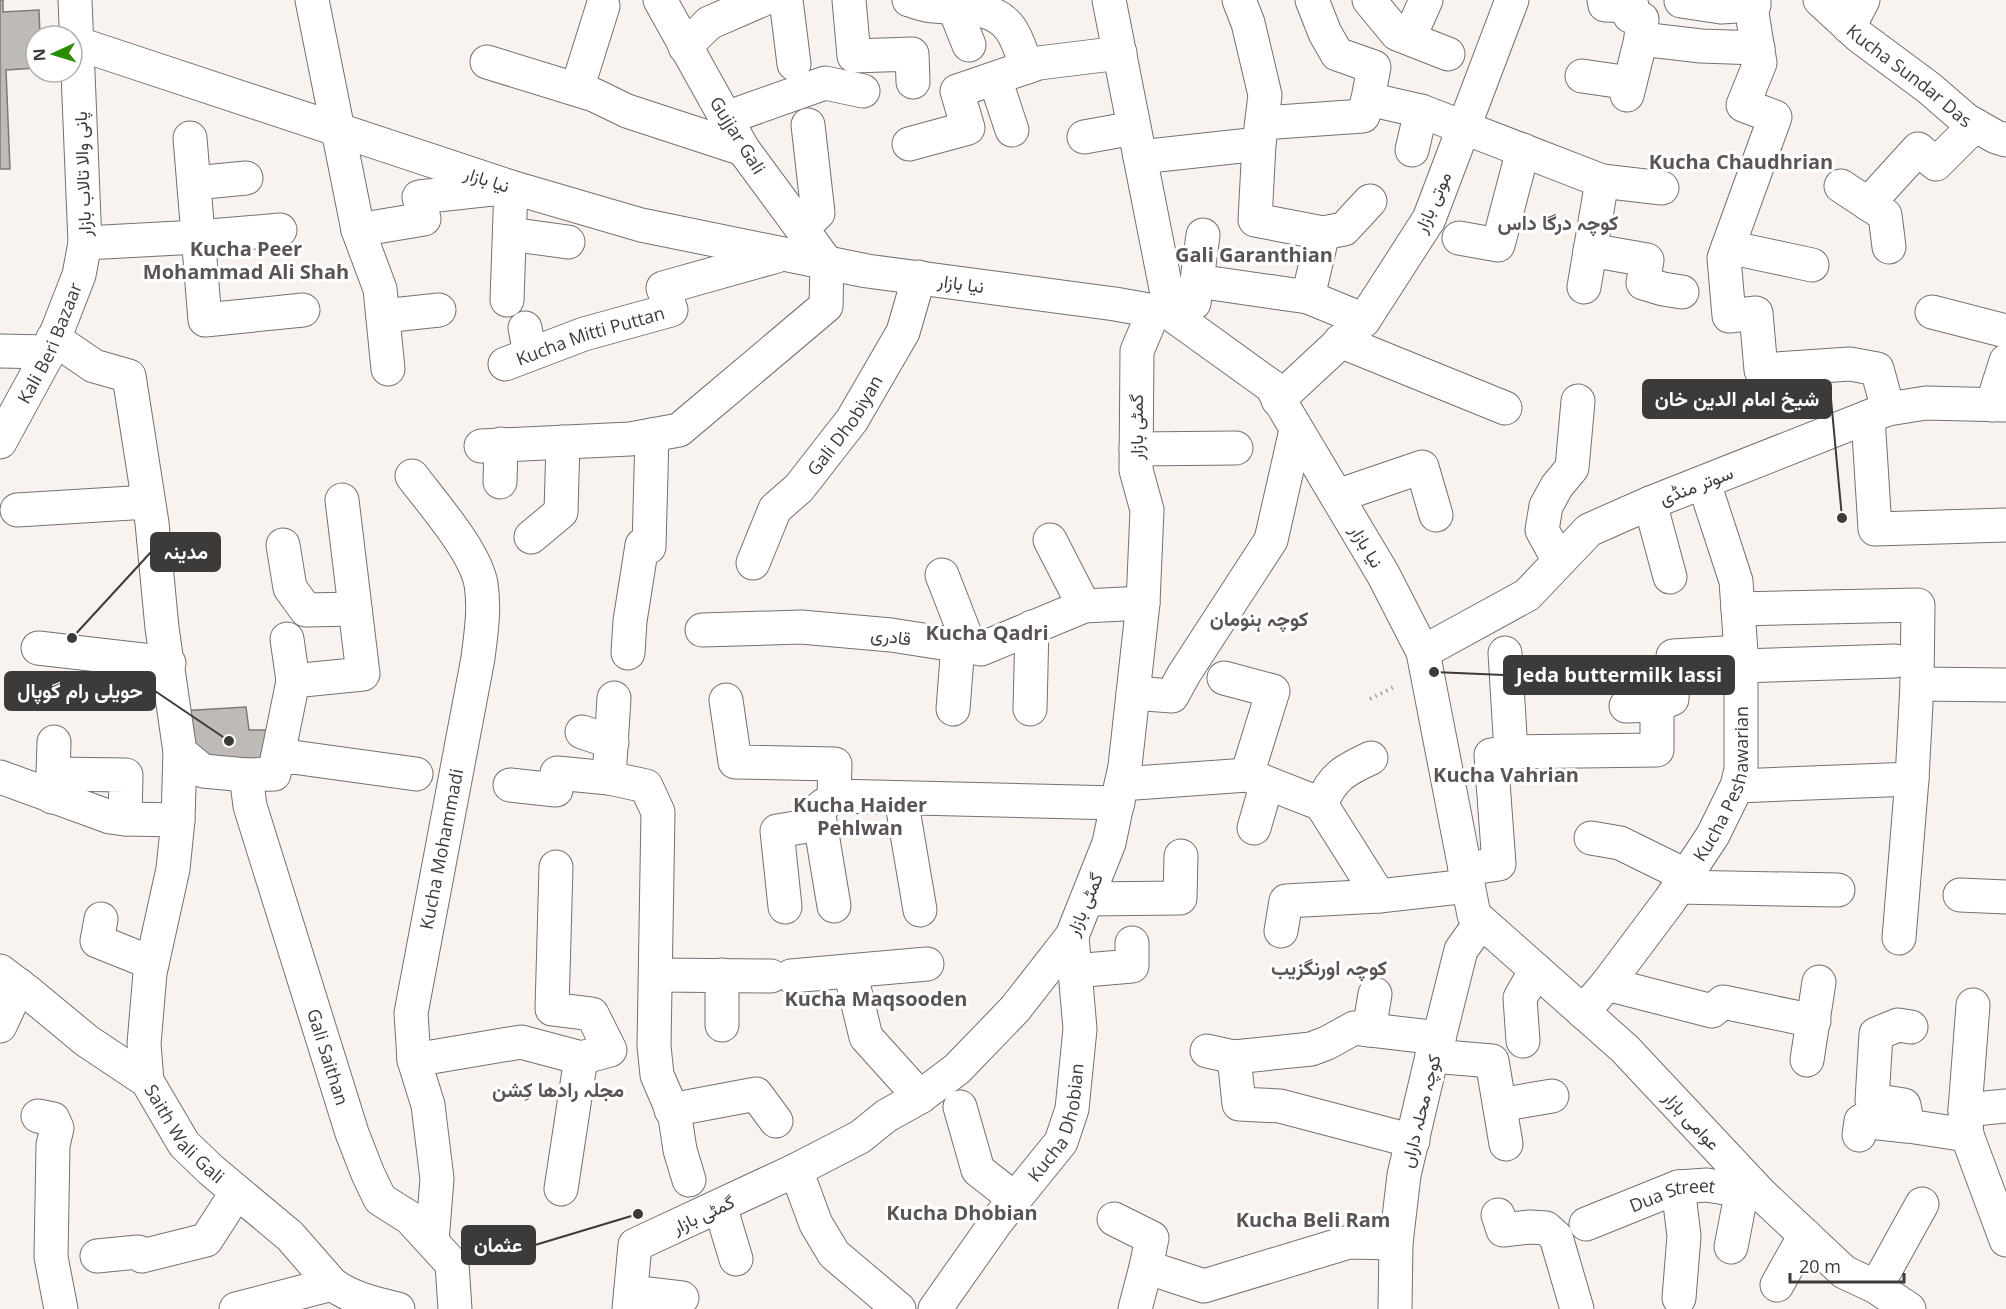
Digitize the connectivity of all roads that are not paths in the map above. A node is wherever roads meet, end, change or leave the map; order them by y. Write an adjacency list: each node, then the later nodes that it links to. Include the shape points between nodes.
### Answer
1 (75, 0): 21 (street, پانی والا تالاب بازار)
2 (312, 0): 46 (street)
3 (660, 0): 26 (street, Gujjar Gali)
4 (786, 0): 31 (street)
5 (849, 0): 36 (street, via 854,56 912,54)
6 (909, 0): 17 (street, via 931,6)
7 (1109, 0): 28 (street)
8 (1239, 0): 48 (street, via 1265,95)
9 (1312, 0): 33 (street, via 1337,54)
10 (1369, 0): 22 (street)
11 (1426, 0): 22 (street)
12 (1512, 0): 45 (street, موتی بازار)
13 (1604, 0): 23 (street, via 1605,5 1632,6 1630,16 1642,19)
14 (1820, 0): 20 (street, Kucha Sundar Das)
15 (1701, 2): 18 (street)
16 (749, 3): 26 (street, via 709,23)
17 (952, 3): 24 (street); 32 (street, via 984,10 1011,29)
18 (1754, 3): 27 (street)
19 (603, 6): 38 (street)
20 (1856, 13): 43 (street, Kucha Sundar Das, via 1859,36)
21 (76, 24)
22 (1403, 36): 29 (street); 33 (street)
23 (1641, 39): 27 (street); 34 (street, via 1628,89)
24 (969, 45)
25 (84, 46): 46 (street, نیا بازار)
26 (686, 47): 42 (street, Gujjar Gali)
27 (1758, 48): 75 (street, via 1760,63 1743,105 1776,117)
28 (1120, 53): 32 (street); 52 (street)
29 (1448, 54)
30 (487, 62): 38 (street)
31 (794, 64)
32 (1028, 67): 35 (street)
33 (1374, 68): 40 (street)
34 (1582, 76)
35 (995, 79): 47 (street); 53 (street, via 957,91 968,128)
36 (913, 82)
37 (78, 84): 74 (street, پانی والا تالاب بازار)
38 (578, 89): 54 (street, via 627,111)
39 (863, 91): 42 (street, via 825,83)
40 (1368, 99): 41 (street); 48 (street, via 1363,117)
41 (1421, 111): 45 (street); 55 (street)
42 (726, 118): 54 (street, Gujjar Gali)
43 (1975, 125): 51 (street, Kucha Sundar Das); 64 (street, via 1936,164 1918,149)
44 (808, 126): 72 (street, via 818,213)
45 (1463, 126): 56 (street); 92 (street, موتی بازار, via 1429,219)
46 (338, 130): 61 (street, نیا بازار); 66 (street)
47 (1012, 130)
48 (1260, 133): 52 (street); 67 (street, via 1255,220)
49 (1084, 136): 52 (street)
50 (190, 138): 59 (street)
51 (2006, 140)
52 (1137, 142): 91 (street)
53 (909, 144)
54 (743, 149): 72 (street, Gujjar Gali)
55 (1412, 150)
56 (1524, 150): 58 (street); 71 (street, via 1514,227 1498,246)
57 (246, 178): 59 (street)
58 (1602, 181): 62 (street); 77 (street)
59 (194, 183): 70 (street)
60 (1841, 186): 64 (street)
61 (511, 188): 66 (street, via 419,197 424,219); 68 (street); 72 (street, نیا بازار, via 641,225)
62 (1662, 188)
63 (1370, 201): 67 (street, via 1344,229)
64 (1868, 204): 76 (street, via 1885,215)
65 (280, 230): 70 (street)
66 (358, 230): 90 (street, via 380,289)
67 (1323, 233): 85 (street)
68 (510, 234): 73 (street); 86 (street)
69 (1203, 235): 82 (street, گمٹی بازار)
70 (198, 237): 74 (street); 87 (street, via 205,320)
71 (1459, 238)
72 (793, 241): 78 (street, نیا بازار); 96 (street, Kucha Mitti Puttan, via 663,288 671,310)
73 (568, 242)
74 (85, 243): 80 (street, پانی والا تالاب بازار)
75 (1728, 247): 79 (street); 104 (street, via 1724,258 1729,316 1756,313 1761,370 1850,364 1877,369)
76 (1889, 247)
77 (1590, 250): 83 (street); 84 (street, via 1647,260 1643,283)
78 (827, 262): 81 (street, نیا بازار); 106 (street, via 826,306 679,430)
79 (1812, 265)
80 (79, 275): 95 (street, Kali Beri Bazaar)
81 (919, 277): 91 (street, نیا بازار, via 1115,304); 125 (street, Gali Dhobiyan, via 903,332 852,420 799,488 776,509)
82 (1197, 281): 85 (street); 91 (street, گمٹی بازار)
83 (1584, 287)
84 (1682, 292)
85 (1308, 297): 92 (street)
86 (507, 300)
87 (303, 310)
88 (439, 310): 90 (street)
89 (1932, 312): 93 (street)
90 (383, 316): 99 (street)
91 (1172, 318): 100 (street, نیا بازار, via 1271,386); 110 (street, گمٹی بازار, via 1137,351)
92 (1364, 320): 94 (street, موتی بازار)
93 (2006, 331)
94 (1340, 341): 100 (street, موتی بازار); 103 (street)
95 (51, 345): 97 (street); 107 (street, Kali Beri Bazaar); 116 (street, via 94,366 129,376)
96 (520, 349)
97 (0, 351)
98 (2006, 361): 102 (street)
99 (388, 369)
100 (1278, 400): 105 (street, نیا بازار)
101 (1578, 401): 124 (street, via 1572,468 1546,506 1542,530)
102 (1999, 405): 104 (street, سوتر منڈی, via 1926,403)
103 (1505, 408)
104 (1878, 413): 113 (street, سوتر منڈی); 120 (street, via 1875,529)
105 (1296, 430): 114 (street, نیا بازار); 146 (street, via 1271,540 1172,696)
106 (652, 435): 108 (street); 138 (street, via 649,547 642,545)
107 (0, 442)
108 (563, 442): 112 (street, via 491,445); 121 (street, via 561,512)
109 (1236, 448): 110 (street)
110 (1136, 449): 128 (street, گمٹی بازار, via 1136,470 1147,510)
111 (412, 476): 212 (street, Kucha Mohammadi, via 472,561 481,583 483,617 411,1013)
112 (500, 483)
113 (1704, 483): 117 (street, سوتر منڈی); 131 (street, Kucha Peshawarian, via 1736,581)
114 (1337, 496): 119 (street, via 1422,467); 137 (street, نیا بازار)
115 (342, 500): 130 (street)
116 (148, 502): 118 (street); 141 (street)
117 (1650, 503): 124 (street, سوتر منڈی, via 1589,530); 127 (street)
118 (17, 510)
119 (1436, 515)
120 (2006, 525)
121 (531, 537)
122 (1050, 540): 129 (street)
123 (283, 545): 130 (street, via 290,588 306,610)
124 (1559, 561): 137 (street, سوتر منڈی, via 1527,595)
125 (753, 562)
126 (942, 575): 135 (street)
127 (1670, 577)
128 (1143, 603): 129 (street, قادری); 146 (street, گمٹی بازار)
129 (1084, 606): 132 (street, قادری)
130 (355, 609): 144 (street, via 363,674)
131 (1738, 609): 140 (street, Kucha Peshawarian); 142 (street, via 1918,605)
132 (1032, 627): 135 (street, قادری, via 981,649); 150 (street)
133 (702, 630): 135 (street, قادری, via 801,627)
134 (287, 639): 144 (street)
135 (964, 646): 149 (street)
136 (38, 648): 141 (street)
137 (1424, 652): 174 (street, نیا بازار)
138 (628, 653)
139 (1505, 653): 152 (street)
140 (1741, 659): 142 (street); 152 (street, via 1673,656 1672,699 1642,705 1657,750); 163 (street, Kucha Peshawarian, via 1741,770)
141 (168, 663): 151 (street)
142 (1906, 672): 145 (street); 161 (street)
143 (1224, 678): 160 (street, via 1273,691)
144 (293, 681): 153 (street)
145 (2006, 685)
146 (1133, 693): 164 (street, گمٹی بازار)
147 (614, 698): 159 (street, via 597,737)
148 (726, 700): 167 (street, via 735,762 835,764)
149 (953, 709)
150 (1030, 709)
151 (180, 752): 157 (street, via 203,771); 169 (street)
152 (1511, 752): 174 (street, via 1491,755 1499,864)
153 (278, 755): 156 (street); 157 (street, via 274,774)
154 (1371, 758): 166 (street, via 1346,770 1328,786)
155 (53, 771): 158 (street); 168 (street, via 110,816); 168 (street, via 126,775)
156 (416, 774)
157 (246, 775): 242 (street, Gali Saithan, via 250,806 368,1174 380,1199 410,1218)
158 (0, 777)
159 (609, 778): 162 (street, via 557,773 556,790); 195 (street, via 646,786 658,812)
160 (1257, 779): 164 (street); 166 (street); 170 (street)
161 (1912, 779): 163 (street); 188 (street)
162 (510, 785)
163 (1737, 786): 175 (street, Kucha Peshawarian, via 1713,835)
164 (1119, 793): 165 (street); 180 (street, گمٹی بازار, via 1109,843)
165 (901, 798): 167 (street); 183 (street)
166 (1321, 804): 178 (street)
167 (827, 810): 181 (street); 182 (street, via 777,831)
168 (125, 819): 169 (street)
169 (178, 820): 190 (street, via 173,869)
170 (1254, 828)
171 (1591, 838): 175 (street, via 1620,843)
172 (1181, 856): 180 (street, via 1180,898)
173 (556, 867): 211 (street, via 552,1009 592,1014)
174 (1467, 877): 178 (street); 185 (street, نیا بازار, via 1474,915)
175 (1681, 881): 176 (street); 199 (street, Kucha Peshawarian)
176 (1838, 890)
177 (1960, 894): 179 (street)
178 (1379, 896): 186 (street, via 1286,902)
179 (2006, 897)
180 (1087, 899): 187 (street, گمٹی بازار)
181 (834, 906)
182 (785, 907)
183 (920, 910)
184 (101, 919): 190 (street, via 97,941)
185 (1481, 922): 192 (street, عوامی بازار); 210 (street, کوچہ محلہ داراں, via 1461,950)
186 (1281, 931)
187 (1072, 936): 194 (street, Kucha Dhobian); 216 (street, گمٹی بازار, via 1015,1009 957,1069)
188 (1899, 938)
189 (1132, 943): 194 (street, via 1131,966)
190 (152, 963): 214 (street, via 144,1044)
191 (927, 963): 193 (street)
192 (1536, 970): 202 (street, عوامی بازار); 208 (street, via 1520,998)
193 (850, 971): 196 (street); 216 (street, via 866,1037)
194 (1074, 971): 234 (street, Kucha Dhobian, via 1080,1029 1072,1109 1061,1142)
195 (657, 975): 196 (street); 209 (street)
196 (722, 975): 204 (street)
197 (10, 978): 205 (street); 214 (street, Saith Wali Gali, via 87,1041)
198 (1820, 982): 203 (street)
199 (1606, 984): 202 (street, Kucha Peshawarian); 203 (street, via 1712,1011 1723,1002)
200 (1375, 994): 207 (street)
201 (1973, 1005): 223 (street)
202 (1583, 1012): 233 (street, عوامی بازار, via 1625,1049)
203 (1814, 1021): 213 (street)
204 (722, 1025)
205 (0, 1026)
206 (1911, 1027): 224 (street, via 1898,1025 1876,1034 1872,1101 1904,1105)
207 (1369, 1030): 210 (street); 226 (street, via 1354,1028 1311,1048 1221,1054 1239,1104 1280,1106)
208 (1523, 1041)
209 (654, 1046): 211 (street); 220 (street, via 657,1075)
210 (1436, 1047): 217 (street, via 1492,1061); 226 (street, کوچہ محلہ داراں)
211 (595, 1054): 212 (street, via 521,1042); 231 (street)
212 (414, 1060): 242 (street, Kucha Mohammadi, via 428,1105 437,1179)
213 (1807, 1060)
214 (147, 1081): 232 (street, Saith Wali Gali, via 184,1144)
215 (1552, 1096): 217 (street)
216 (920, 1097): 228 (street, گمٹی بازار, via 886,1116 860,1137)
217 (1500, 1105): 227 (street)
218 (2006, 1106): 223 (street)
219 (960, 1107): 234 (street, via 978,1170)
220 (671, 1110): 222 (street, via 756,1094); 229 (street)
221 (39, 1116): 255 (street, via 53,1119 57,1128 53,1145 51,1257)
222 (776, 1121)
223 (1966, 1122): 224 (street); 241 (street)
224 (1908, 1126): 225 (street, via 1861,1121)
225 (1859, 1135)
226 (1413, 1141): 243 (street, کوچہ محلہ داراں, via 1404,1175)
227 (1506, 1144)
228 (796, 1170): 236 (street, گمٹی بازار); 259 (street, via 816,1224 834,1254)
229 (689, 1180)
230 (1678, 1187): 233 (street, Dua Street, via 1707,1185); 239 (street, Dua Street); 252 (street, via 1684,1236)
231 (561, 1190)
232 (237, 1192): 245 (street, via 206,1240 142,1256 138,1252); 248 (street, Saith Wali Gali, via 290,1236)
233 (1751, 1192): 240 (street, عوامی بازار); 244 (street)
234 (1015, 1199): 254 (street, Kucha Dhobian)
235 (1922, 1204): 250 (street)
236 (720, 1206): 246 (street); 253 (street, گمٹی بازار, via 635,1245)
237 (1498, 1215): 262 (street, via 1503,1230 1546,1228 1556,1237)
238 (1114, 1219): 247 (street, via 1152,1238)
239 (1586, 1224)
240 (1805, 1236): 249 (street); 250 (street, عوامی بازار, via 1844,1272)
241 (2006, 1240)
242 (432, 1241): 258 (street, Gali Saithan, via 452,1264)
243 (1396, 1244): 247 (street, via 1349,1242 1204,1286); 261 (street, کوچہ محلہ داراں)
244 (1731, 1247)
245 (97, 1256)
246 (736, 1259)
247 (1146, 1267): 260 (street)
248 (332, 1284): 256 (street); 257 (street, via 342,1292)
249 (1777, 1285)
250 (1876, 1287): 263 (street, عوامی بازار)
251 (682, 1298): 253 (street)
252 (1679, 1298)
253 (630, 1301)
254 (937, 1308)
255 (61, 1309)
256 (236, 1309)
257 (398, 1309)
258 (455, 1309)
259 (899, 1309)
260 (1135, 1309)
261 (1395, 1309)
262 (1577, 1309)
263 (1909, 1309)

